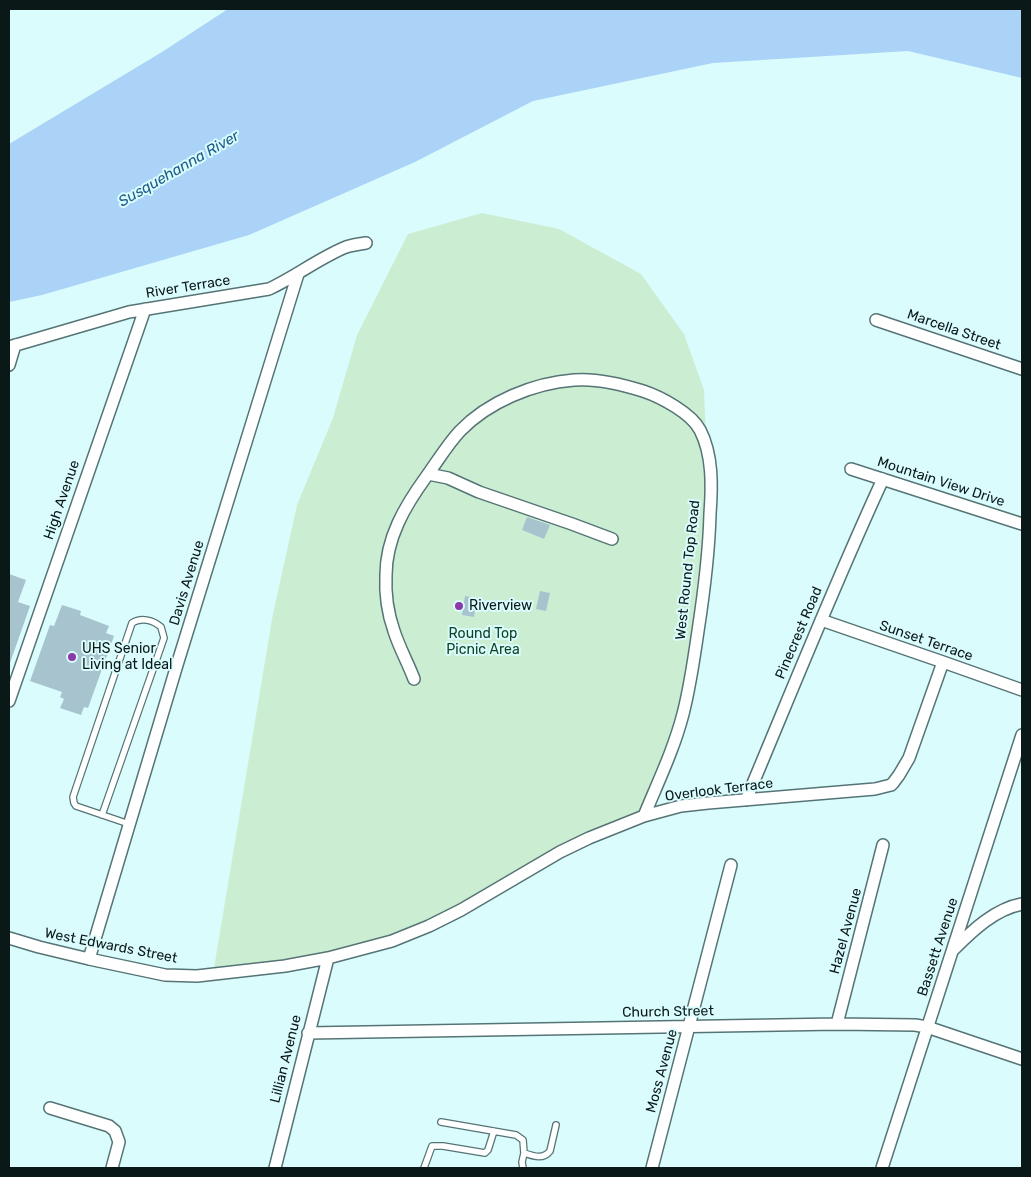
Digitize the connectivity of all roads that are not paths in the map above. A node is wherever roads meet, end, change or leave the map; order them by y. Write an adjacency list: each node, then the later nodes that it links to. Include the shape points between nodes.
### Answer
1 (366, 243): 2 (street, River Terrace, via 348,247)
2 (298, 274): 3 (street, River Terrace, via 269,289); 22 (street, Davis Avenue)
3 (145, 309): 5 (street, River Terrace); 17 (street, High Avenue)
4 (876, 320): 7 (street, Marcella Street)
5 (12, 346): 6 (street)
6 (9, 365)
7 (1022, 369)
8 (851, 469): 10 (street, Mountain View Drive)
9 (428, 474): 12 (street, via 448,478); 15 (street, West Round Top Road, via 398,521 390,545 386,575 394,632); 21 (street, West Round Top Road, via 460,431 489,408 511,396 556,383 576,380 608,382 652,394 682,411 700,428 707,446 711,498 704,594 683,716)
10 (883, 479): 11 (street, Mountain View Drive); 13 (street, Pinecrest Road)
11 (1022, 524)
12 (612, 539)
13 (821, 620): 14 (street, Sunset Terrace); 19 (street, Pinecrest Road)
14 (943, 662): 16 (street, Sunset Terrace); 19 (street, Overlook Terrace, via 909,758 890,785)
15 (414, 679)
16 (1022, 690)
17 (9, 701)
18 (1022, 735): 27 (street, Bassett Avenue)
19 (746, 800): 21 (street, Overlook Terrace, via 681,806)
20 (102, 816): 20 (lane, via 164,638 161,626 156,622 136,620 132,623 73,796 76,806); 22 (lane)
21 (644, 816): 28 (street, Overlook Terrace, via 560,852 429,926 392,941)
22 (129, 824): 29 (street, Davis Avenue)
23 (883, 845): 30 (street, Hazel Avenue)
24 (731, 865): 31 (street, Moss Avenue)
25 (1022, 904): 27 (street, via 997,914 974,930)
26 (9, 938): 29 (street, West Edwards Street)
27 (952, 952): 32 (street, Bassett Avenue)
28 (328, 958): 29 (street, West Edwards Street, via 197,976 165,975); 33 (street, Lillian Avenue)
29 (89, 959)
30 (837, 1024): 31 (street, Church Street); 32 (street, Church Street)
31 (690, 1026): 33 (street, Church Street); 44 (street, Moss Avenue)
32 (927, 1027): 34 (street, Church Street); 45 (street, Bassett Avenue)
33 (308, 1033): 41 (street, Lillian Avenue)
34 (1022, 1059)
35 (50, 1108): 40 (street, via 109,1126 115,1131 119,1142)
36 (441, 1122): 38 (lane)
37 (556, 1125): 39 (lane, via 547,1154 538,1157)
38 (494, 1131): 39 (lane, via 516,1135 523,1140); 42 (lane, via 485,1153 432,1146)
39 (524, 1153): 43 (lane)
40 (112, 1168)
41 (275, 1168)
42 (424, 1168)
43 (523, 1168)
44 (652, 1168)
45 (882, 1168)

